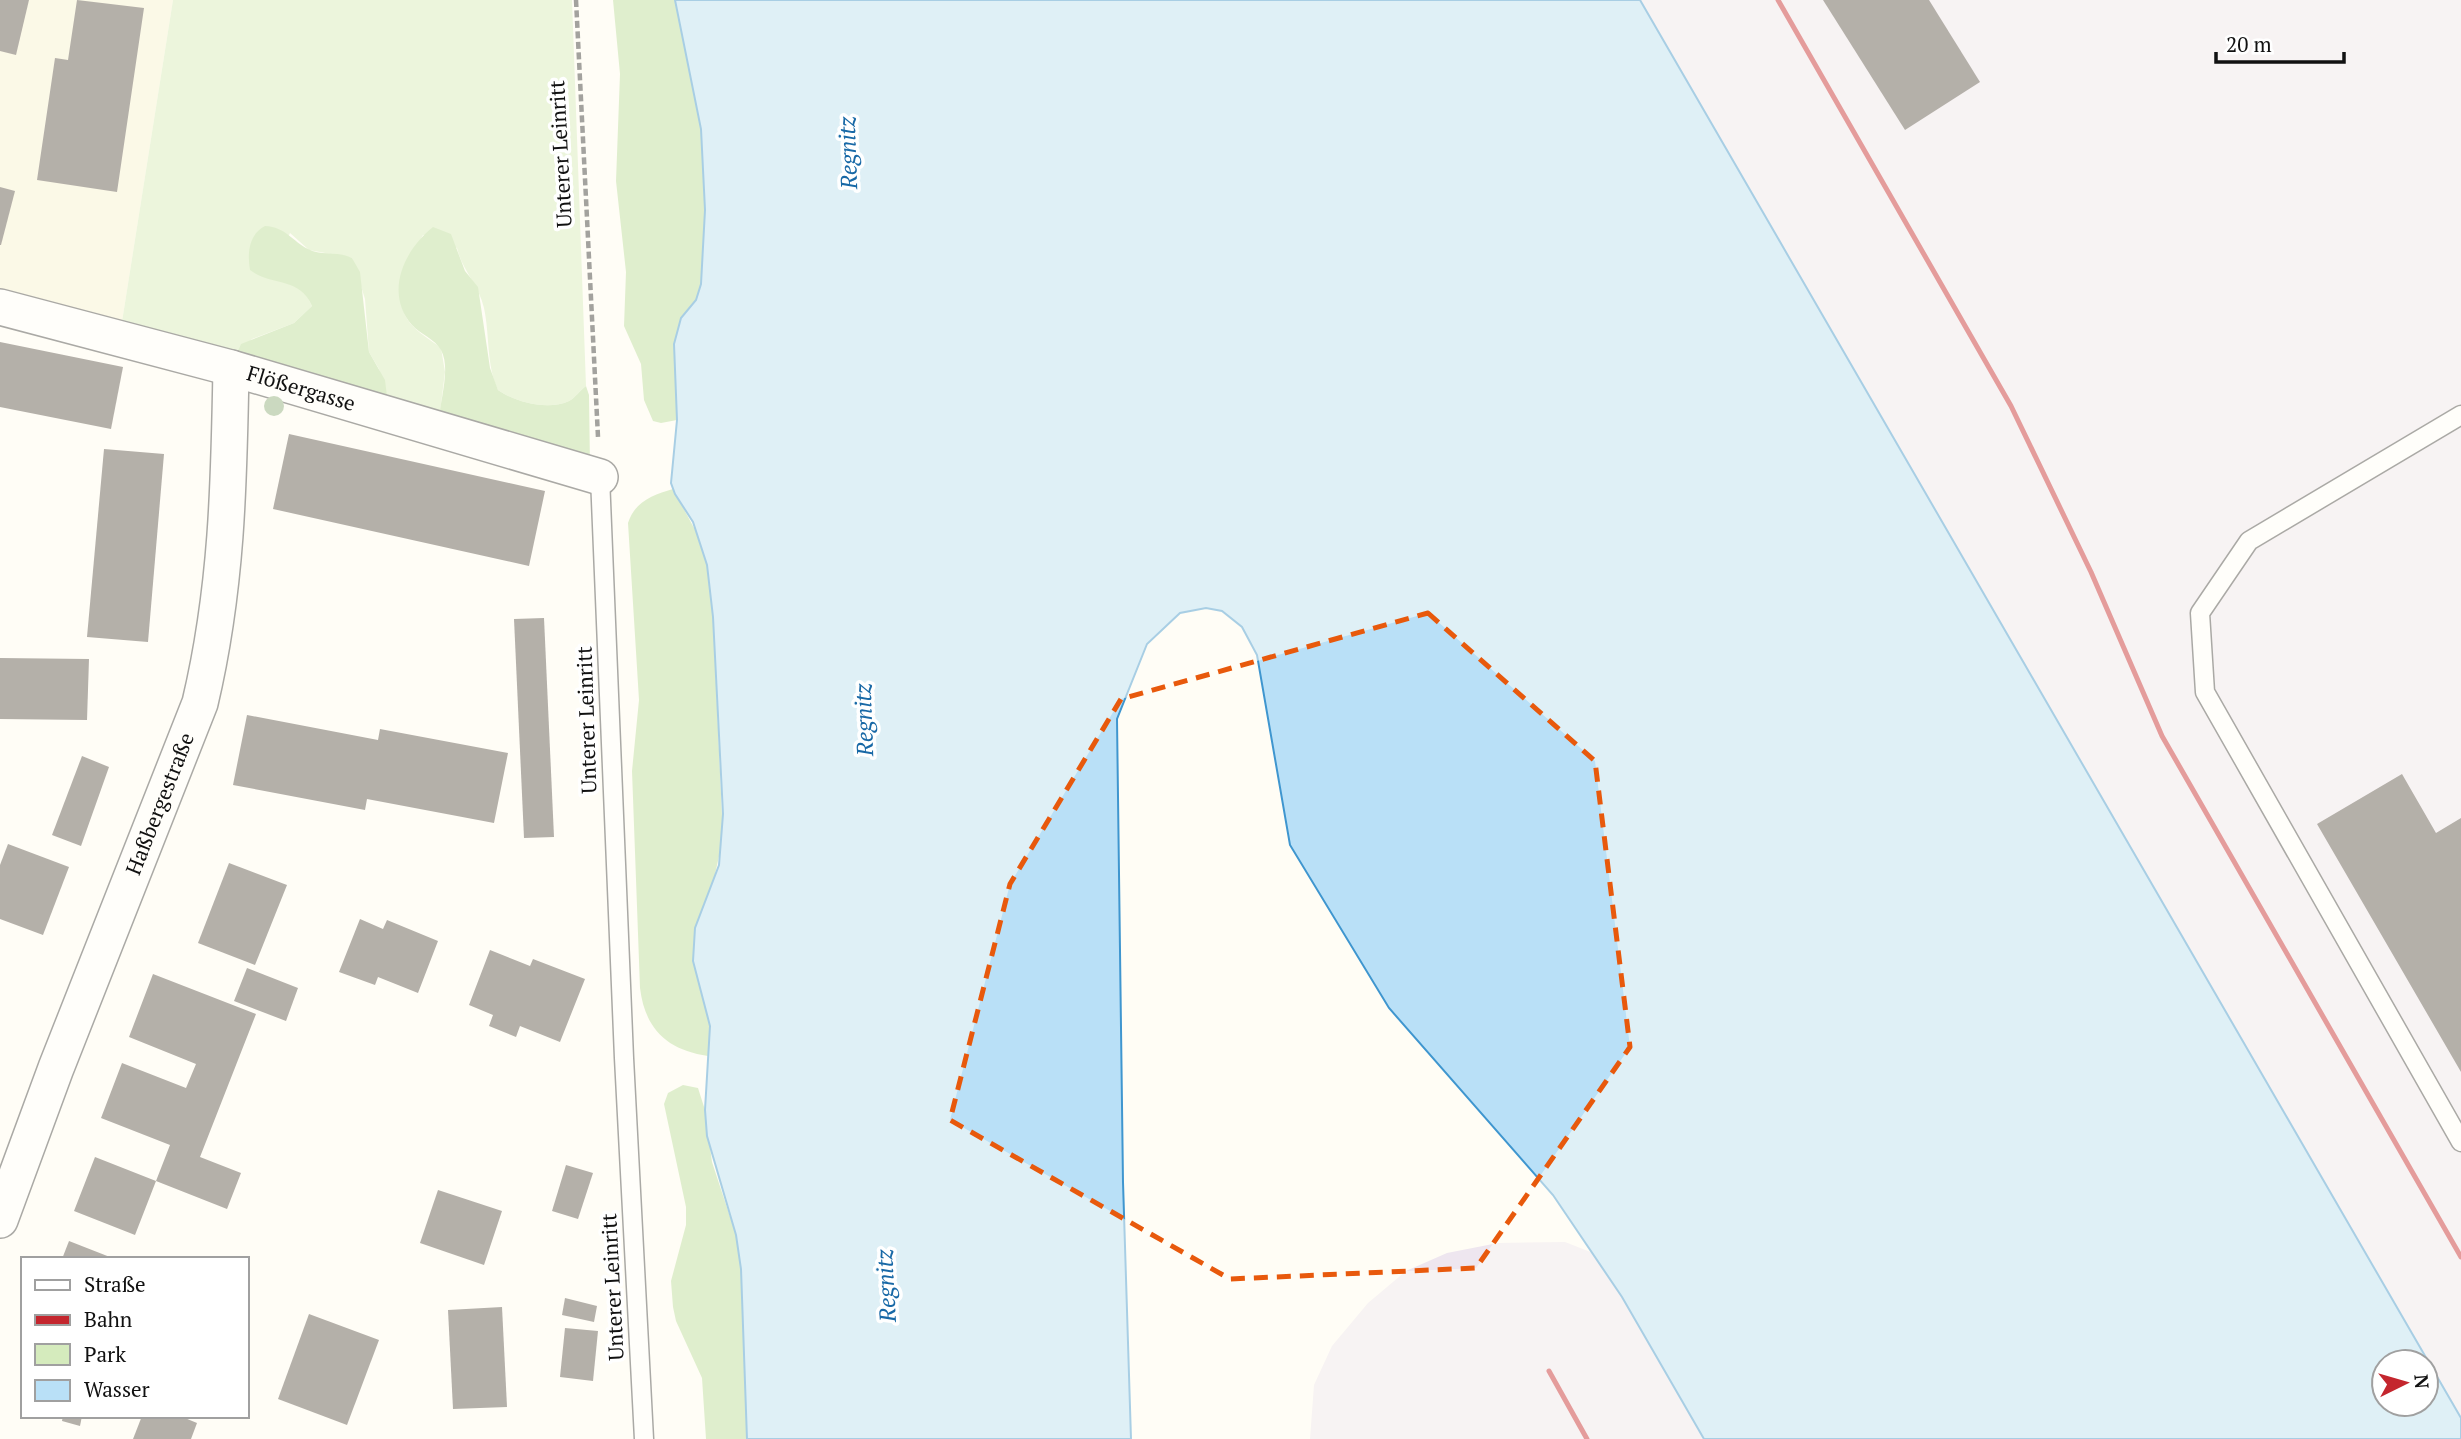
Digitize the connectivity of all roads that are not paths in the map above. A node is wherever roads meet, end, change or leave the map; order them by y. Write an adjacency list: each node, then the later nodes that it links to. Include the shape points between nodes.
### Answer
1 (0, 307): 2 (street, Flößergasse)
2 (230, 368): 4 (street, Flößergasse); 6 (street, Haßbergestraße, via 228,533 214,648 200,703)
3 (2461, 415): 5 (lane, via 2249,541 2200,613 2205,692)
4 (600, 477): 7 (lane, Unterer Leinritt)
5 (2461, 1142)
6 (0, 1220)
7 (644, 1439)

